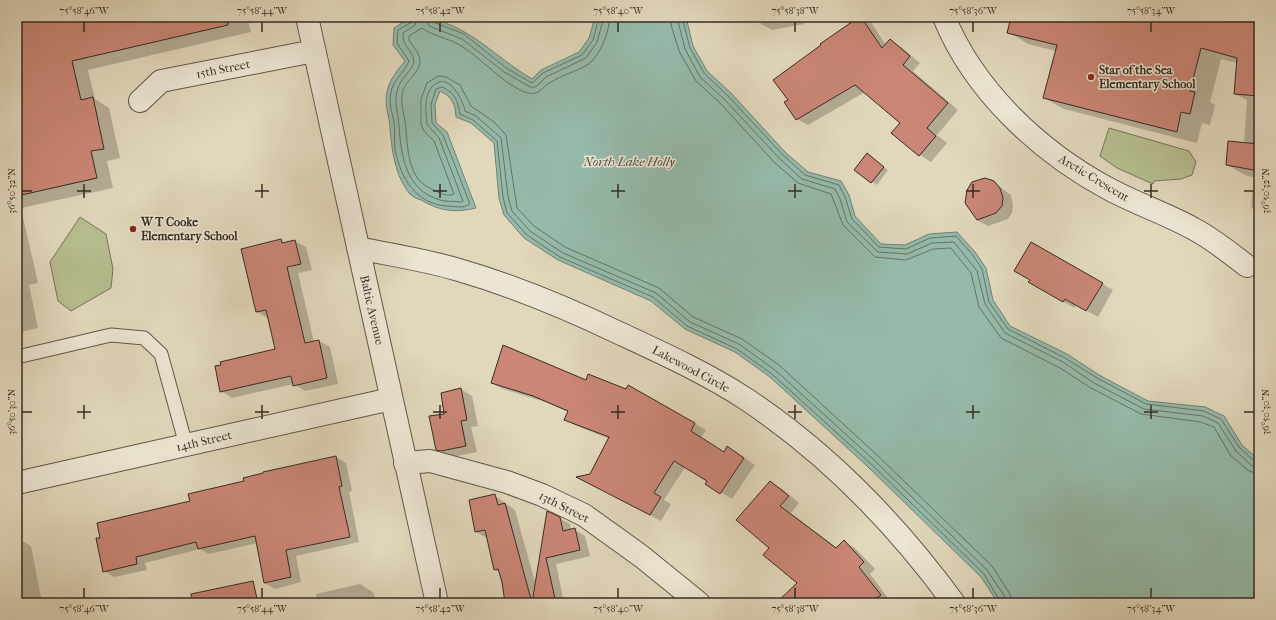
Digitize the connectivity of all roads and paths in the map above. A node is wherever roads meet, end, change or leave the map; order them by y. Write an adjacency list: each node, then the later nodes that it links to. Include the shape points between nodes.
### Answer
1 (307, 17): 3 (street, Baltic Avenue)
2 (944, 17): 6 (street, Arctic Crescent, via 960,50 975,72 1002,106 1035,137 1075,169 1120,195 1194,229)
3 (314, 51): 4 (street, 15th Street, via 162,81); 5 (street, Baltic Avenue)
4 (140, 101)
5 (358, 248): 8 (street, Baltic Avenue); 14 (street, Lakewood Circle, via 458,269 509,286 596,322 691,366 774,419 822,457 883,516)
6 (1247, 266)
7 (17, 357): 9 (lane, via 111,335 144,338 161,354)
8 (391, 399): 9 (street, 14th Street); 10 (street, Baltic Avenue)
9 (186, 445): 11 (street, 14th Street)
10 (405, 463): 12 (street, Baltic Avenue); 13 (street, 13th Street, via 430,461 508,482 542,495 584,515)
11 (17, 483)
12 (436, 603)
13 (700, 603)
14 (954, 603)

